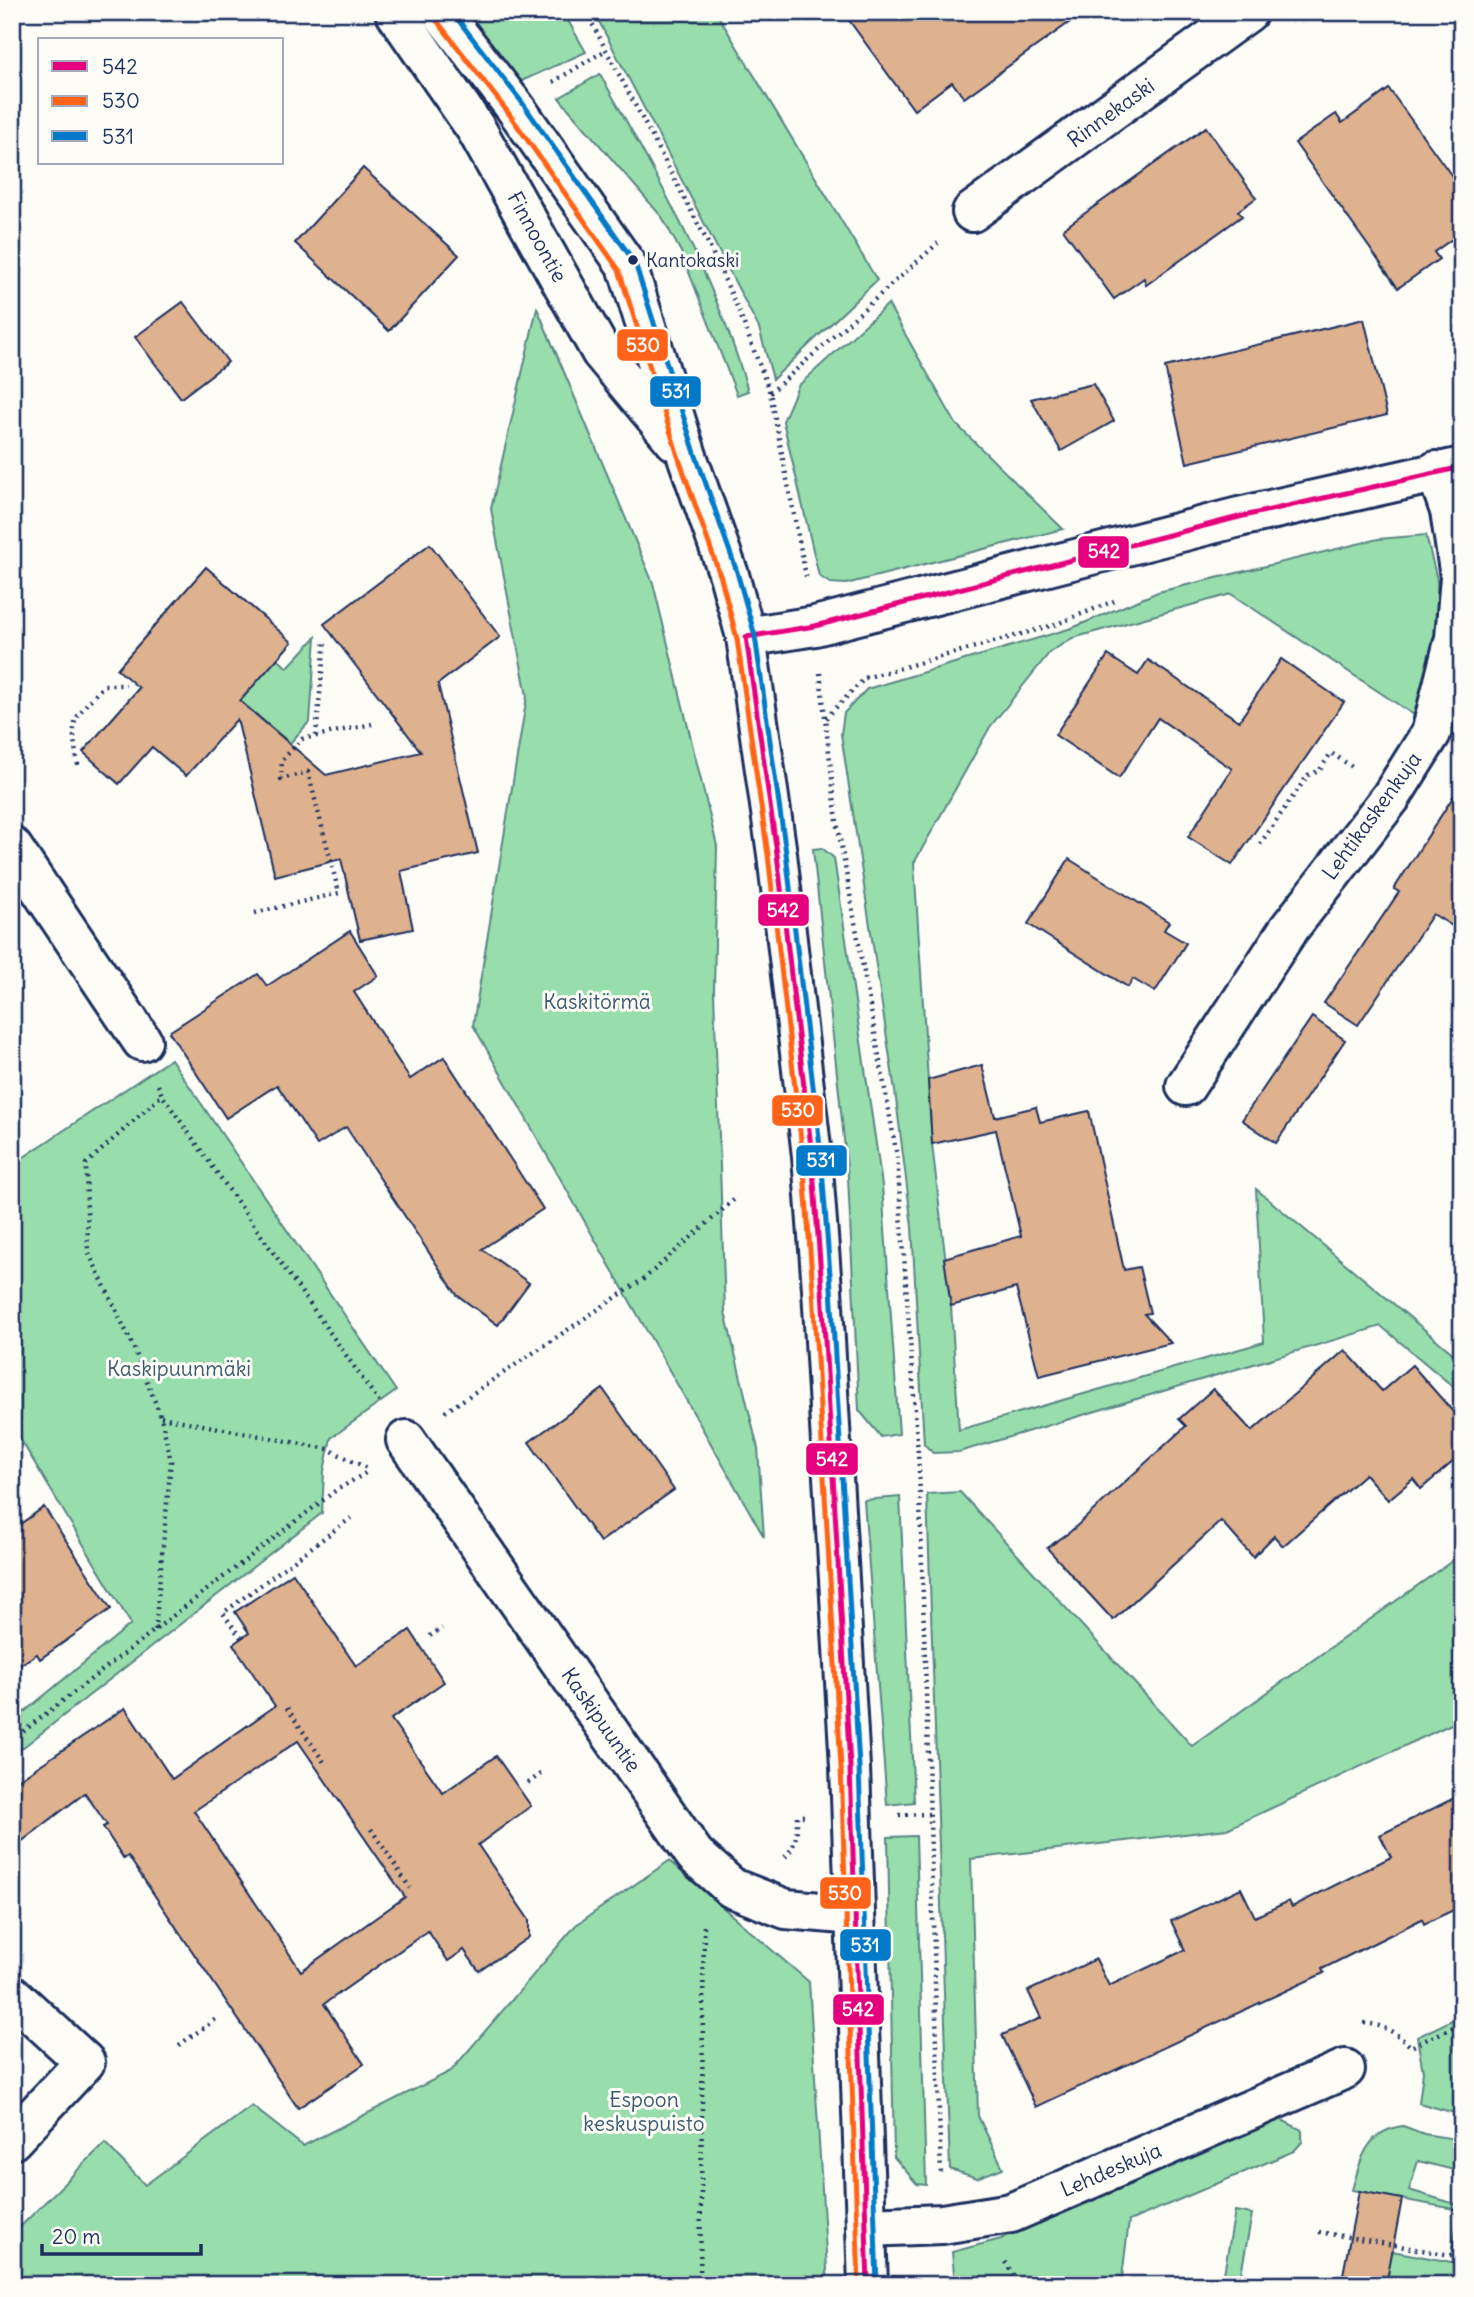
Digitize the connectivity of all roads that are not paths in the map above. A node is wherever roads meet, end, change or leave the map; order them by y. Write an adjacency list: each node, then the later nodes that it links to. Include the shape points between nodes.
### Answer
1 (395, 12): 5 (street, Finnoontie, via 476,129 601,352)
2 (442, 12): 5 (street, Finnoontie, via 627,266)
3 (1248, 12): 4 (street, Rinnekaski)
4 (972, 212)
5 (687, 456): 7 (street, Finnoontie)
6 (1449, 469): 7 (street, via 1239,517 822,624); 10 (street, Lehtikaskenkuja, via 1460,577 1455,638 1431,733 1393,793 1288,930)
7 (746, 637): 12 (street, Finnoontie, via 812,1156)
8 (12, 847): 9 (street)
9 (142, 1041)
10 (1186, 1086)
11 (406, 1440): 12 (street, Kaskipuuntie, via 695,1855 732,1888 786,1909)
12 (855, 1915): 16 (street, Finnoontie)
13 (12, 1995): 15 (street, via 85,2062)
14 (1345, 2069): 16 (street, Lehdeskuja, via 1011,2213 942,2224)
15 (12, 2140)
16 (866, 2227): 17 (street, Finnoontie)
17 (868, 2285)

